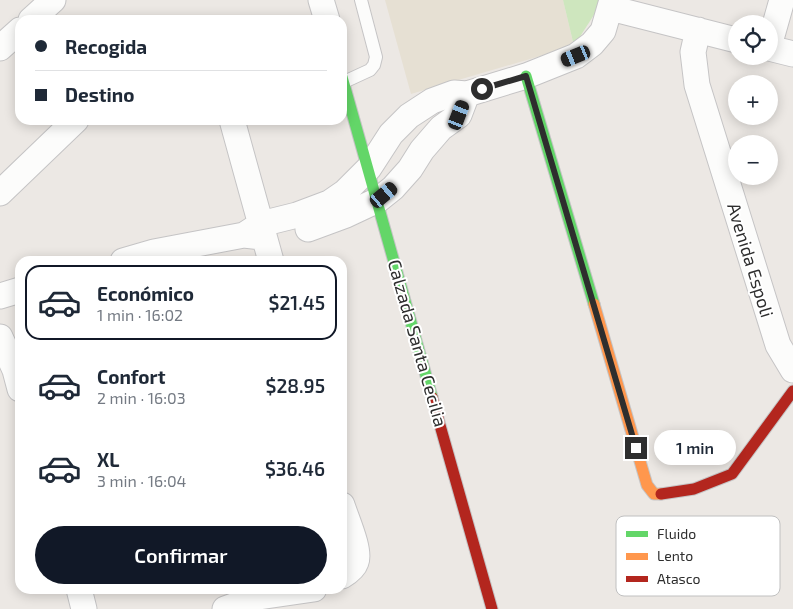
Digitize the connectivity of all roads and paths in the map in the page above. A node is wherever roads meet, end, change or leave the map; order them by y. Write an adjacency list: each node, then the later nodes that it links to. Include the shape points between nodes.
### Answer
1 (52, 0): 6 (street)
2 (321, 0): 7 (street)
3 (360, 0): 16 (lane, via 376,57 370,70)
4 (782, 0): 8 (street)
5 (611, 4): 9 (street); 15 (street, via 603,31 592,44 576,56)
6 (36, 15)
7 (325, 15)
8 (778, 15)
9 (698, 30): 11 (street); 30 (street, Avenida Espoli, via 693,52 697,86 778,345)
10 (15, 34): 12 (street)
11 (728, 38)
12 (0, 48)
13 (778, 50): 14 (street)
14 (793, 54)
15 (526, 76): 18 (street); 32 (street, via 647,485 654,494 666,495 719,481 732,474)
16 (347, 78)
17 (347, 93): 21 (street, Calzada Santa Cecilia)
18 (467, 94): 21 (street, via 454,94 432,101 409,116 391,134); 23 (street, via 459,115 442,128 401,180)
19 (71, 125): 22 (street)
20 (233, 125): 24 (street)
21 (369, 168): 23 (street, Calzada Santa Cecilia); 24 (street, via 329,203)
22 (0, 193)
23 (378, 200): 24 (street, via 302,231); 39 (street, Calzada Santa Cecilia)
24 (256, 232): 25 (street); 26 (street)
25 (159, 256)
26 (268, 256)
27 (15, 292): 28 (street)
28 (0, 296)
29 (0, 336): 31 (street)
30 (793, 370)
31 (15, 373)
32 (793, 391)
33 (347, 520): 34 (street, via 357,551 357,562)
34 (347, 572)
35 (80, 594): 37 (street)
36 (254, 594): 38 (street)
37 (84, 609)
38 (225, 609)
39 (492, 609)

